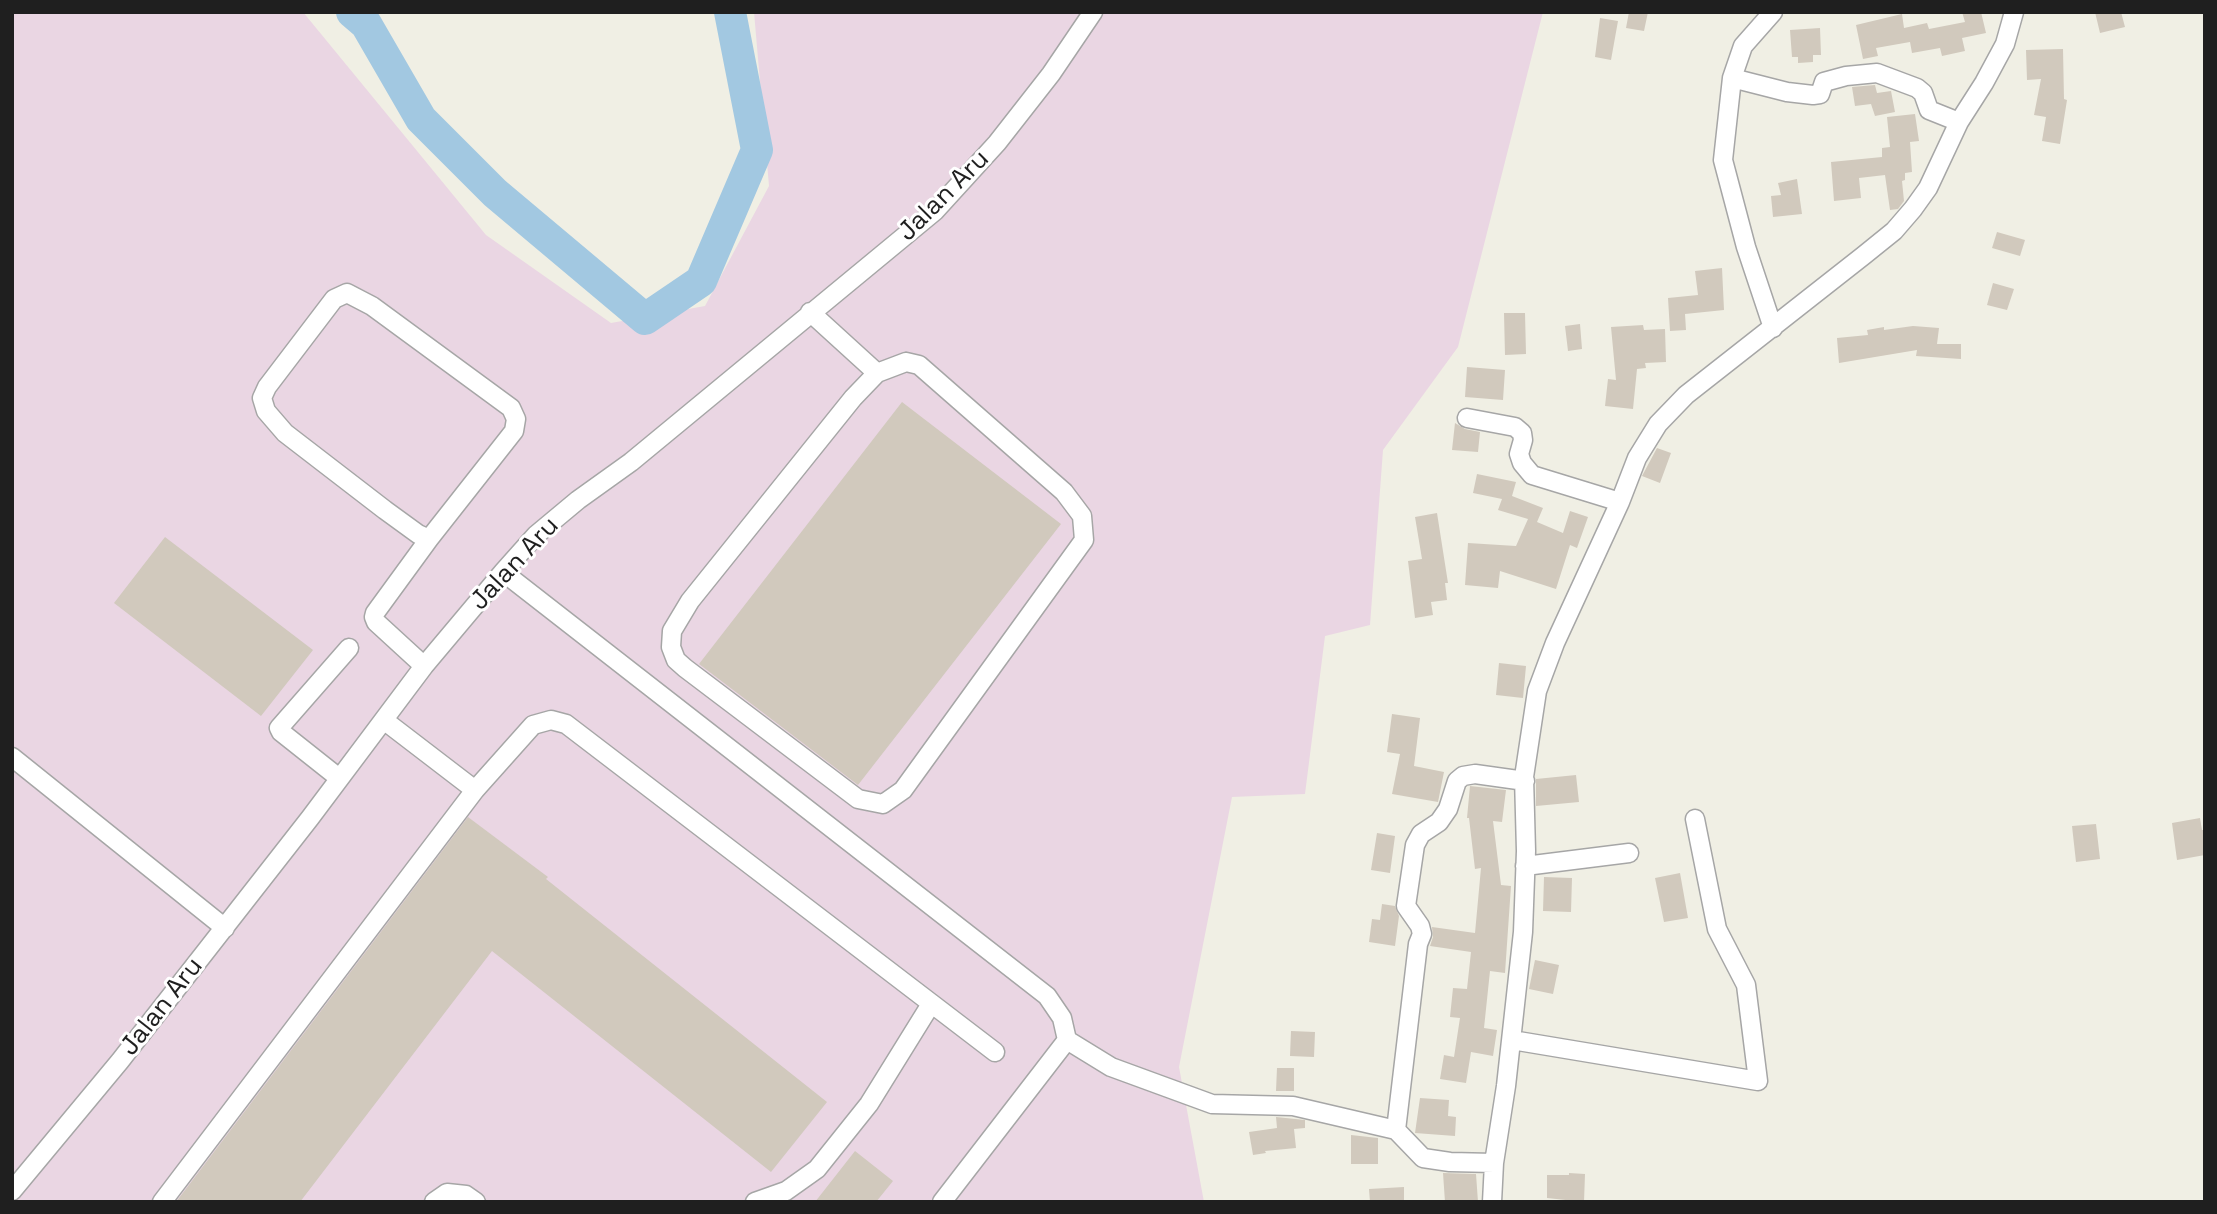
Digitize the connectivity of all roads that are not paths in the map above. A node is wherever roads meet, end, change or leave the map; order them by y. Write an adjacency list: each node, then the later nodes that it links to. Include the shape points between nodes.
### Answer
1 (1093, 12): 6 (street, Jalan Aru, via 1044,84 935,211)
2 (1773, 12): 4 (street, via 1743,46)
3 (2014, 12): 5 (street, via 2005,44)
4 (1732, 78): 5 (street, via 1813,95 1820,94 1824,82 1877,73 1917,88 1929,110); 7 (street, via 1723,160)
5 (1959, 122): 7 (street, via 1928,188 1894,231)
6 (810, 312): 8 (street); 12 (street, Jalan Aru, via 547,527)
7 (1773, 328): 10 (street, via 1686,395 1658,424 1637,458)
8 (877, 373): 8 (street, via 690,601 672,631 671,647 685,668 858,799 883,804 903,790 1084,540 1082,516 1064,492 919,365 906,362)
9 (1467, 418): 10 (street, via 1515,427 1522,433 1519,454 1532,475)
10 (1620, 502): 18 (street, via 1537,691)
11 (429, 539): 11 (street, via 285,433 266,411 262,398 267,387 334,299 347,293 372,306 511,408 516,419 514,431); 14 (street, via 374,617)
12 (503, 572): 14 (street, Jalan Aru); 25 (street, via 1047,996 1062,1018)
13 (349, 648): 17 (street, via 279,727)
14 (424, 666): 15 (street, Jalan Aru)
15 (384, 721): 17 (street, Jalan Aru); 19 (street)
16 (12, 757): 23 (street)
17 (339, 778): 23 (street, Jalan Aru)
18 (1525, 781): 22 (street); 28 (street, via 1463,776 1439,822 1421,834 1415,845 1406,906 1422,934)
19 (475, 790): 24 (street, via 533,725 551,720 566,724); 31 (street)
20 (1695, 819): 26 (street, via 1717,929 1746,985 1758,1082)
21 (1629, 853): 22 (street)
22 (1525, 866): 26 (street)
23 (225, 928): 30 (street, Jalan Aru)
24 (931, 1004): 27 (street); 34 (street, via 869,1104 817,1170 786,1191)
25 (1067, 1040): 28 (street, via 1111,1067 1212,1104 1293,1106); 35 (street)
26 (1512, 1041): 29 (street)
27 (995, 1052)
28 (1396, 1130): 29 (street, via 1423,1158)
29 (1494, 1163): 36 (street)
30 (12, 1191)
31 (162, 1202)
32 (434, 1202): 33 (street, via 447,1193 466,1195)
33 (476, 1202)
34 (755, 1202)
35 (942, 1202)
36 (1492, 1202)

